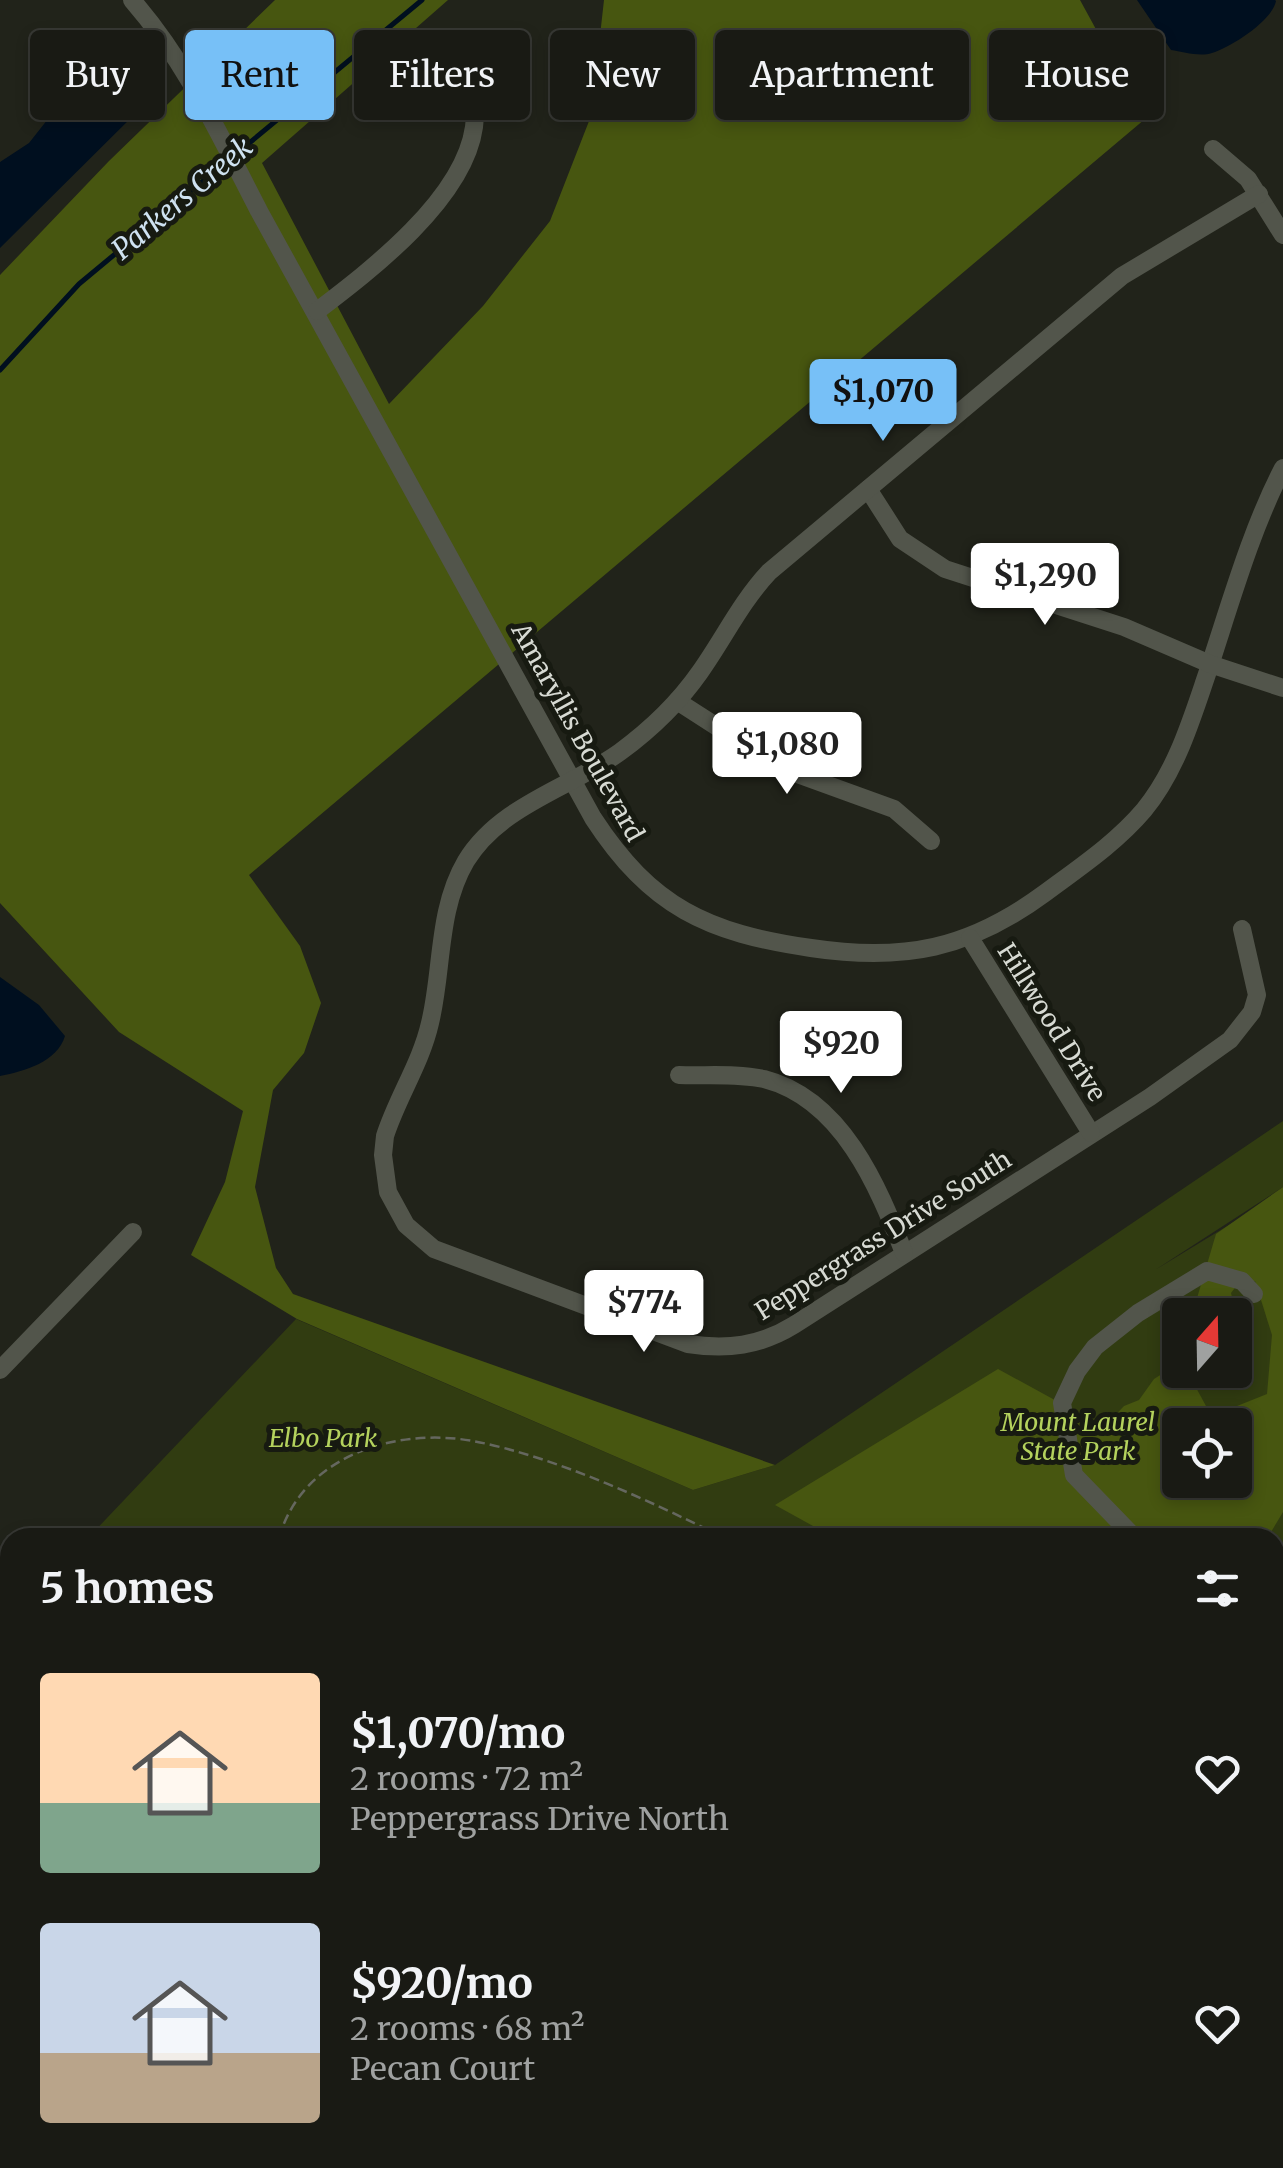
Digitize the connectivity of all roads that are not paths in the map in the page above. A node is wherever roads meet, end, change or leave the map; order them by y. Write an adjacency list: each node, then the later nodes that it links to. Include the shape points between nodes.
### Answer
1 (132, 0): 6 (street, Amaryllis Boulevard, via 188,78)
2 (475, 120): 6 (street, via 460,166 429,209 383,260)
3 (1213, 149): 4 (street)
4 (1259, 194): 5 (street); 8 (street, Peppergrass Drive South, via 1122,276)
5 (1283, 235)
6 (317, 310): 12 (street, Amaryllis Boulevard)
7 (1283, 468): 9 (street, Amaryllis Boulevard)
8 (868, 488): 9 (street, via 900,539 932,563 1156,639); 11 (street, Peppergrass Drive South, via 755,587)
9 (1210, 664): 10 (street); 15 (street, Amaryllis Boulevard, via 1176,759 1144,810 1101,852)
10 (1283, 688)
11 (677, 701): 12 (street, Peppergrass Drive South, via 623,750); 13 (street, via 781,768 894,809)
12 (572, 780): 15 (street, Amaryllis Boulevard, via 622,862 660,896 726,931 878,954 932,950); 19 (street, Peppergrass Drive South, via 494,828 457,880 430,1025 383,1155 388,1192 406,1225 451,1257 669,1339 726,1348 778,1335)
13 (931, 841)
14 (1242, 929): 17 (street, Peppergrass Drive South, via 1256,994 1243,1026)
15 (970, 938): 17 (street, Hillwood Drive)
16 (679, 1075): 19 (street, via 767,1080 814,1104 839,1130 882,1198)
17 (1091, 1133): 19 (street, Peppergrass Drive South)
18 (132, 1232): 21 (street)
19 (904, 1253)
20 (1254, 1294): 22 (street, via 1242,1282 1207,1271 1138,1313 1095,1347 1077,1372 1062,1404 1074,1475)
21 (0, 1370)
22 (1125, 1528)

